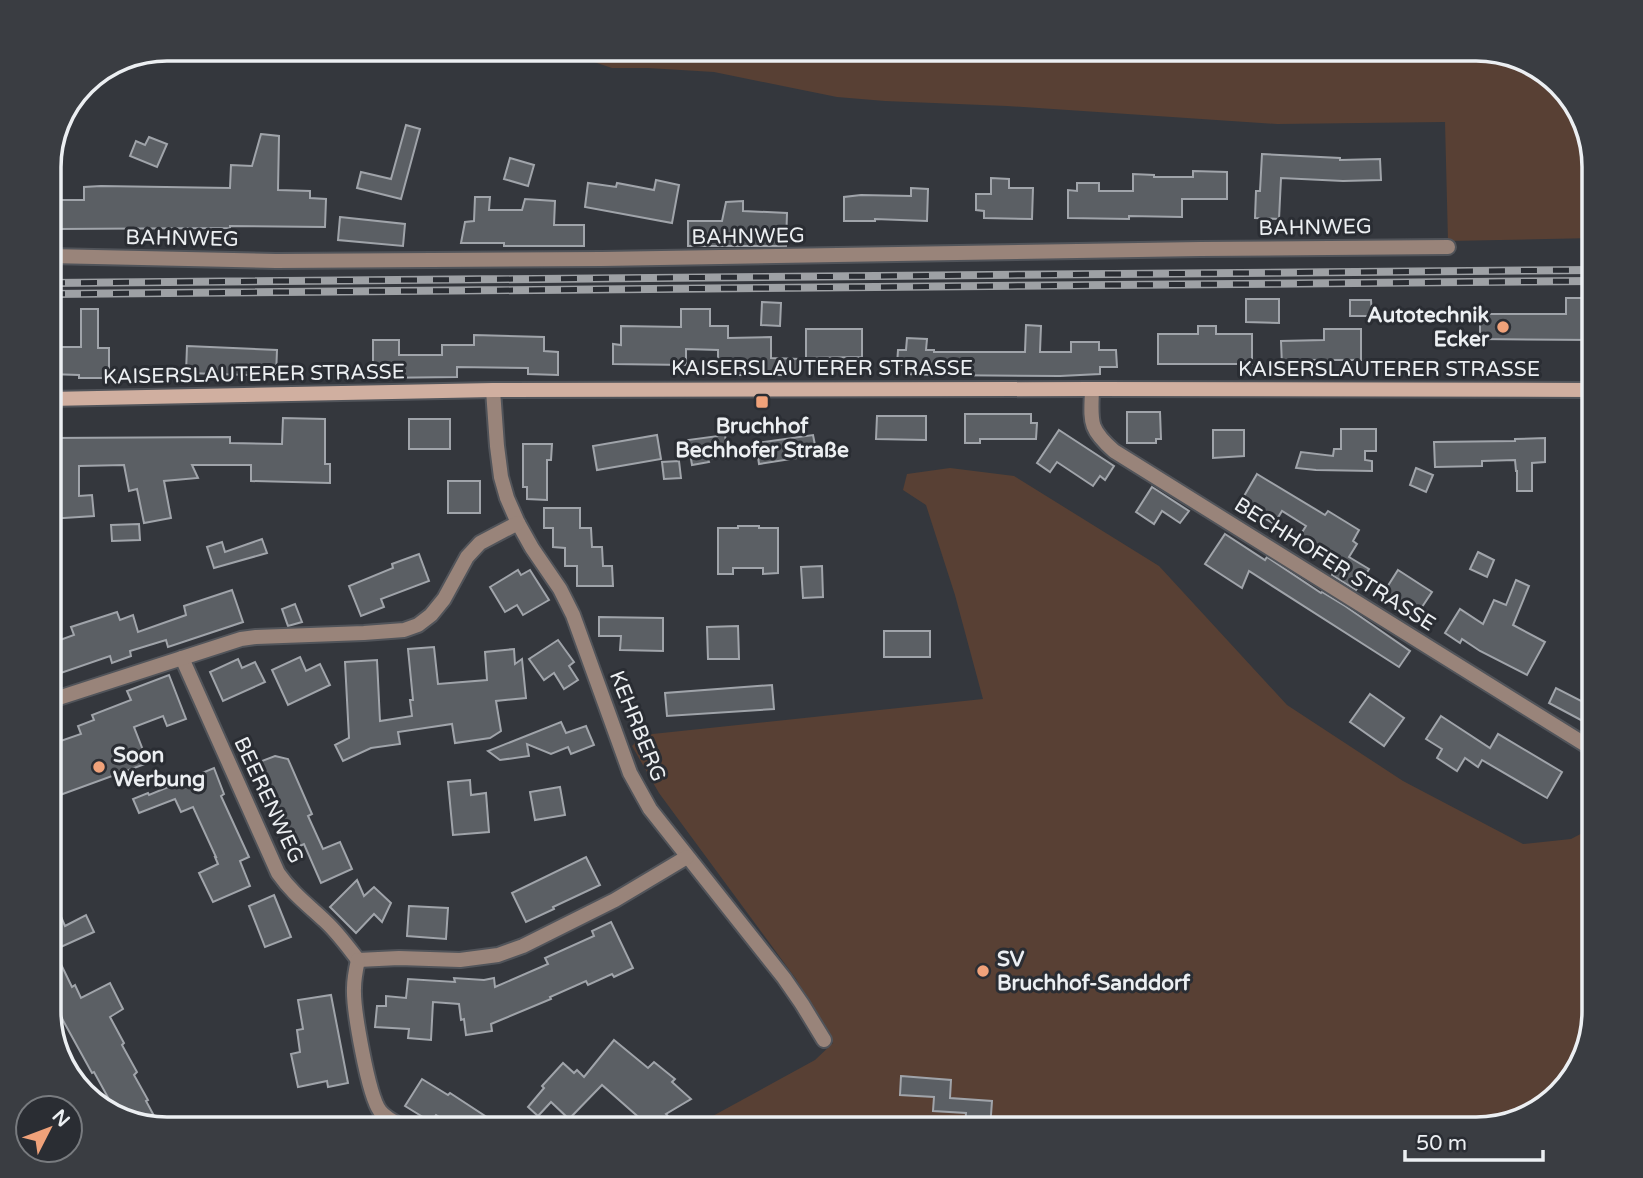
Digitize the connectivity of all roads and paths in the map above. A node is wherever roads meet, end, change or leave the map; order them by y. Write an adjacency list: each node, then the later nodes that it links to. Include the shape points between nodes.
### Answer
1 (1448, 247): 2 (street, BAHNWEG, via 602,260)
2 (61, 256)
3 (1092, 388): 4 (main road, KAISERSLAUTERER STRASSE); 5 (main road, KAISERSLAUTERER STRASSE); 10 (street, BECHHOFER STRASSE, via 1094,431 1114,452)
4 (493, 390): 6 (main road, KAISERSLAUTERER STRASSE); 7 (street, KEHRBERG, via 501,477)
5 (1582, 390)
6 (61, 399)
7 (518, 523): 8 (street, via 480,543 467,556 443,599 418,625 364,633 256,636); 11 (street, KEHRBERG, via 573,615 629,774)
8 (182, 658): 9 (street); 12 (street, BEERENWEG, via 278,873)
9 (61, 697)
10 (1582, 743)
11 (687, 857): 12 (street, via 615,900 498,955 460,960); 13 (street, KEHRBERG, via 803,1004)
12 (358, 960): 14 (street, via 354,988 358,1025 372,1094)
13 (824, 1041)
14 (386, 1117)

